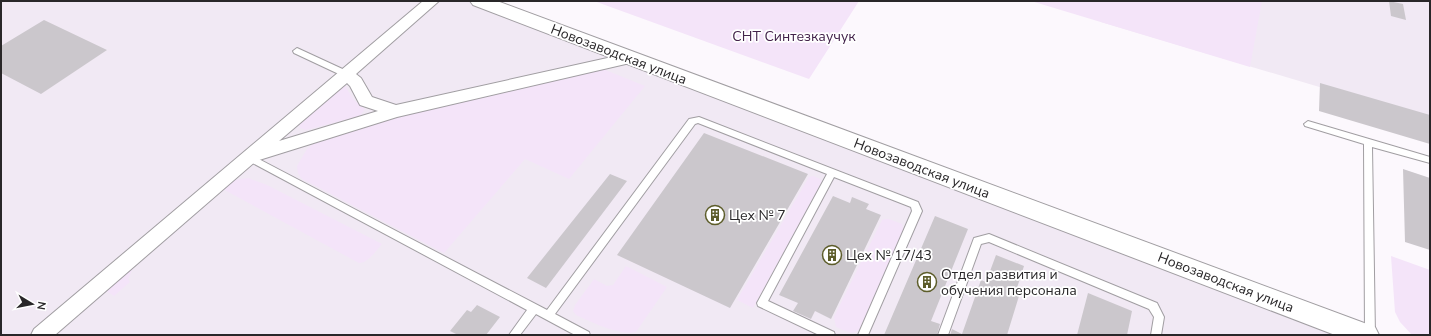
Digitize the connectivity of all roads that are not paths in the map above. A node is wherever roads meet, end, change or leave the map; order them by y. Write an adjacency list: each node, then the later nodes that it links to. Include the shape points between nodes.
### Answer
1 (432, 1): 5 (street)
2 (478, 1): 4 (main road, Новозаводская улица)
3 (297, 50): 5 (lane)
4 (630, 58): 6 (street); 21 (main road, Новозаводская улица)
5 (346, 74): 6 (street, via 356,82 366,100); 9 (street)
6 (396, 111): 9 (street)
7 (1308, 124): 8 (lane)
8 (1368, 142): 10 (lane); 22 (lane)
9 (248, 157): 12 (lane); 14 (street)
10 (1430, 160)
11 (832, 172): 13 (lane, via 699,120 692,121); 17 (lane, via 762,303); 18 (lane, via 915,205 917,211)
12 (535, 308): 13 (lane); 15 (lane)
13 (548, 316): 16 (lane)
14 (41, 335)
15 (514, 335)
16 (585, 335)
17 (830, 335)
18 (863, 335)
19 (943, 335): 20 (lane, via 977,241 989,238 1153,306 1159,317)
20 (1156, 335)
21 (1366, 335)
22 (1370, 335)

